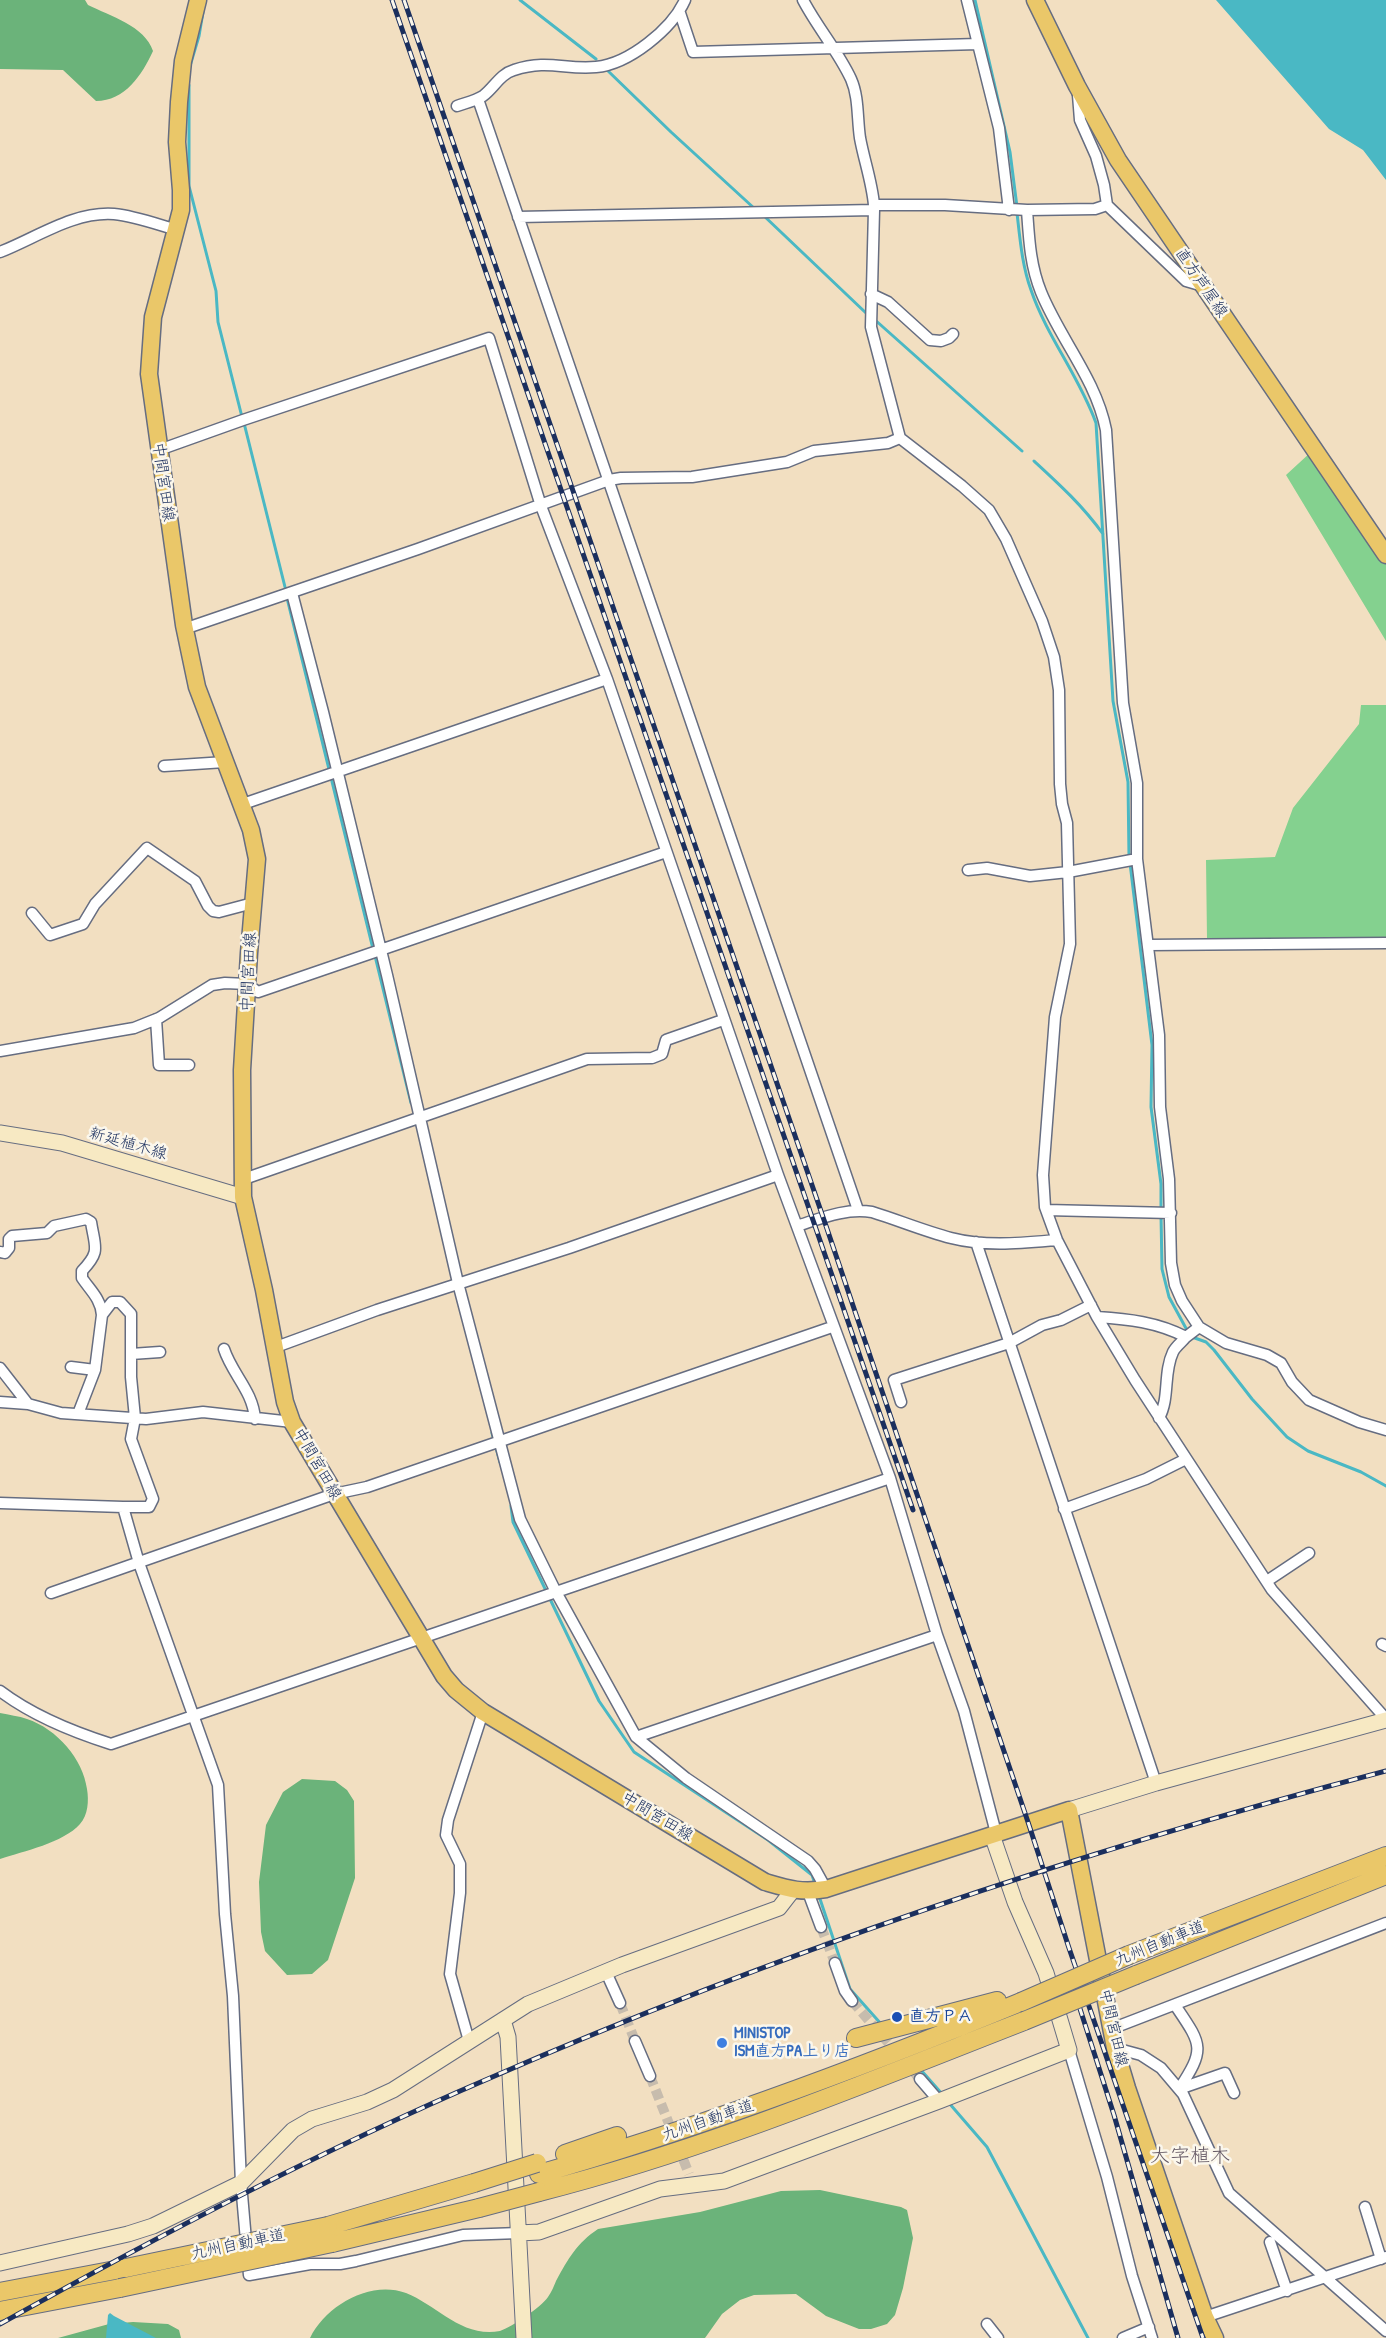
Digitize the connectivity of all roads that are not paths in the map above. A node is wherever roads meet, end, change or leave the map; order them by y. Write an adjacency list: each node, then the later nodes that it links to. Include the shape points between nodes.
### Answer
1 (198, 0): 17 (main road, 中間宮田線, via 183,61 179,102 177,142 182,190)
2 (685, 0): 6 (street)
3 (802, 0): 8 (street)
4 (967, 0): 7 (street)
5 (1035, 0): 9 (main road, 直方芦屋線)
6 (680, 13): 8 (street, via 693,52); 10 (street, via 630,55 598,67 538,64 517,69 507,72)
7 (978, 44): 8 (street); 14 (street, via 999,128)
8 (833, 47): 13 (street, via 856,90 860,138)
9 (1077, 86): 12 (street, via 1080,120 1095,156); 19 (main road, 直方芦屋線, via 1118,160)
10 (478, 99): 11 (street); 16 (street)
11 (457, 106)
12 (1107, 205): 15 (street, via 1095,209); 19 (street, via 1186,281)
13 (874, 208): 14 (street, via 945,205); 16 (street); 20 (street)
14 (1010, 210): 15 (street)
15 (1026, 210): 35 (street, via 1033,268 1041,292 1094,391 1106,430 1123,703 1137,783)
16 (518, 217): 24 (street)
17 (177, 230): 18 (street, via 130,216 90,215); 23 (main road, 中間宮田線, via 159,291 150,343 149,374)
18 (0, 252)
19 (1204, 286): 26 (main road, 直方芦屋線)
20 (871, 294): 21 (street, via 888,302 930,340 949,339); 22 (street, via 871,327)
21 (953, 334)
22 (900, 438): 24 (street, via 888,443 814,451 787,462 692,477); 37 (street, via 989,510 1042,621 1054,657 1059,690 1060,784 1067,823)
23 (159, 450): 25 (street, via 489,338); 28 (main road, 中間宮田線)
24 (609, 480): 25 (street); 53 (street)
25 (542, 506): 27 (street); 29 (street)
26 (1386, 555)
27 (292, 593): 28 (street); 32 (street)
28 (184, 629): 30 (main road, 中間宮田線, via 197,687)
29 (607, 679): 32 (street); 34 (street)
30 (225, 762): 31 (street); 33 (main road, 中間宮田線)
31 (164, 766)
32 (337, 771): 33 (street); 42 (street)
33 (240, 805): 38 (main road, 中間宮田線, via 257,859)
34 (666, 852): 42 (street); 45 (street)
35 (1137, 859): 37 (street); 41 (street)
36 (968, 870): 37 (street, via 987,868 1030,876)
37 (1068, 872): 54 (street, via 1070,944 1055,1017 1043,1175)
38 (253, 903): 39 (street, via 213,911 195,881 147,848 95,904 83,924 50,935); 43 (main road, 中間宮田線)
39 (32, 913)
40 (1386, 943): 41 (street)
41 (1149, 945): 55 (street)
42 (381, 950): 43 (street, via 258,992); 48 (street)
43 (247, 984): 44 (street, via 210,985); 51 (main road, 中間宮田線)
44 (156, 1019): 46 (street, via 134,1028); 47 (street, via 159,1065)
45 (723, 1020): 48 (street, via 666,1040 662,1054 652,1058 587,1059); 50 (street)
46 (0, 1051)
47 (189, 1065)
48 (420, 1118): 51 (street); 60 (street)
49 (0, 1133): 52 (street, 新延植木線, via 62,1143)
50 (778, 1175): 56 (street); 60 (street)
51 (244, 1179): 52 (main road, 中間宮田線)
52 (243, 1197): 68 (main road, 中間宮田線)
53 (858, 1210): 56 (street); 58 (street)
54 (1046, 1210): 55 (street); 57 (street)
55 (1172, 1213): 65 (street, via 1175,1285)
56 (797, 1226): 64 (street)
57 (1057, 1240): 58 (street); 61 (street)
58 (976, 1242): 67 (street)
59 (0, 1252): 62 (street, via 9,1248 12,1236 46,1233 54,1226 86,1219 91,1222 96,1253 82,1278 98,1298)
60 (458, 1283): 68 (street); 84 (street)
61 (1091, 1305): 63 (street); 67 (street)
62 (102, 1315): 71 (street, via 111,1302 120,1302 131,1314); 74 (street)
63 (1096, 1317): 66 (street, via 1144,1321); 80 (street)
64 (832, 1327): 84 (street); 86 (street)
65 (1199, 1327): 66 (street); 83 (street, via 1226,1343 1281,1363 1309,1400)
66 (1186, 1337): 80 (street, via 1174,1350 1169,1364)
67 (1009, 1343): 76 (street, via 894,1380); 90 (street)
68 (276, 1347): 82 (main road, 中間宮田線)
69 (224, 1348): 81 (street, via 229,1365 251,1396)
70 (160, 1352): 71 (street)
71 (131, 1354): 79 (street)
72 (71, 1367): 74 (street)
73 (0, 1368): 77 (street)
74 (95, 1370): 78 (street)
75 (0, 1402): 77 (street)
76 (901, 1402)
77 (28, 1404): 78 (street)
78 (78, 1414): 79 (street)
79 (135, 1418): 81 (street, via 203,1412); 89 (street, via 131,1439 153,1499 150,1507)
80 (1160, 1418): 85 (street)
81 (255, 1419): 82 (street)
82 (292, 1422): 87 (main road, 中間宮田線)
83 (1386, 1430)
84 (499, 1440): 87 (street, via 367,1487); 94 (street, via 520,1519)
85 (1186, 1459): 90 (street, via 1146,1479); 93 (street)
86 (890, 1478): 94 (street); 96 (street)
87 (334, 1494): 92 (street); 97 (main road, 中間宮田線)
88 (0, 1503): 89 (street)
89 (123, 1507): 92 (street)
90 (1064, 1509): 103 (street)
91 (1309, 1553): 93 (street)
92 (139, 1563): 95 (street); 100 (street)
93 (1267, 1581): 101 (street)
94 (556, 1592): 97 (street); 102 (street)
95 (51, 1593)
96 (937, 1635): 102 (street); 105 (street, via 964,1711)
97 (420, 1640): 99 (main road, 中間宮田線, via 456,1690); 100 (street)
98 (0, 1691): 100 (street, via 78,1733 111,1744)
99 (483, 1712): 109 (main road, 中間宮田線, via 765,1881); 121 (street, via 446,1835 460,1864 450,1974)
100 (194, 1716): 132 (street, via 218,1785)
101 (1385, 1716): 103 (street)
102 (636, 1737): 108 (street, via 686,1778 808,1861)
103 (1156, 1783): 104 (street)
104 (1069, 1810): 105 (main road); 119 (main road, 中間宮田線)
105 (994, 1834): 108 (main road); 124 (street, via 1015,1902 1046,1973)
106 (1386, 1856): 114 (highway, 九州自動車道, bridge)
107 (1386, 1875): 131 (highway, 九州自動車道, bridge, via 746,2128 606,2175)
108 (826, 1888): 109 (main road)
109 (800, 1891): 111 (street); 113 (street, via 779,1908)
110 (1386, 1923): 117 (street)
111 (821, 1927)
112 (835, 1963): 115 (street)
113 (606, 1971): 116 (street); 118 (street, via 528,2004)
114 (1020, 1999): 120 (highway); 131 (highway, 九州自動車道, via 941,2035 737,2112)
115 (852, 2001)
116 (620, 2003)
117 (1175, 2005): 119 (street); 127 (street, via 1198,2042 1194,2067)
118 (503, 2020): 121 (street); 134 (street, via 508,2037)
119 (1111, 2029): 123 (main road, 中間宮田線)
120 (856, 2038)
121 (469, 2041): 132 (street, via 393,2090 312,2119 293,2130)
122 (635, 2041): 125 (street)
123 (1116, 2048): 127 (street, via 1141,2055 1161,2068); 143 (main road, 中間宮田線)
124 (1069, 2050): 129 (street); 146 (street)
125 (650, 2076)
126 (920, 2079): 129 (street)
127 (1179, 2090): 128 (street, via 1225,2073); 139 (street, via 1229,2193)
128 (1234, 2093)
129 (939, 2101): 134 (street, via 724,2181 691,2180 538,2232)
130 (617, 2136): 131 (highway)
131 (538, 2176): 135 (highway, 九州自動車道)
132 (241, 2183): 134 (street, via 249,2275 310,2264 340,2264 463,2235); 138 (street, via 128,2235)
133 (1365, 2207): 137 (street)
134 (519, 2233): 147 (street)
135 (330, 2234): 141 (highway, 九州自動車道, bridge); 142 (highway, 九州自動車道, bridge, via 120,2288)
136 (1270, 2242): 140 (street)
137 (1384, 2258): 139 (street)
138 (0, 2263)
139 (1324, 2278): 140 (street); 145 (street)
140 (1287, 2291): 143 (street)
141 (0, 2292)
142 (0, 2311)
143 (1205, 2317): 150 (main road, 中間宮田線)
144 (987, 2325): 148 (street)
145 (1386, 2331)
146 (1150, 2333): 149 (street)
147 (524, 2338)
148 (998, 2338)
149 (1123, 2338)
150 (1215, 2338)

